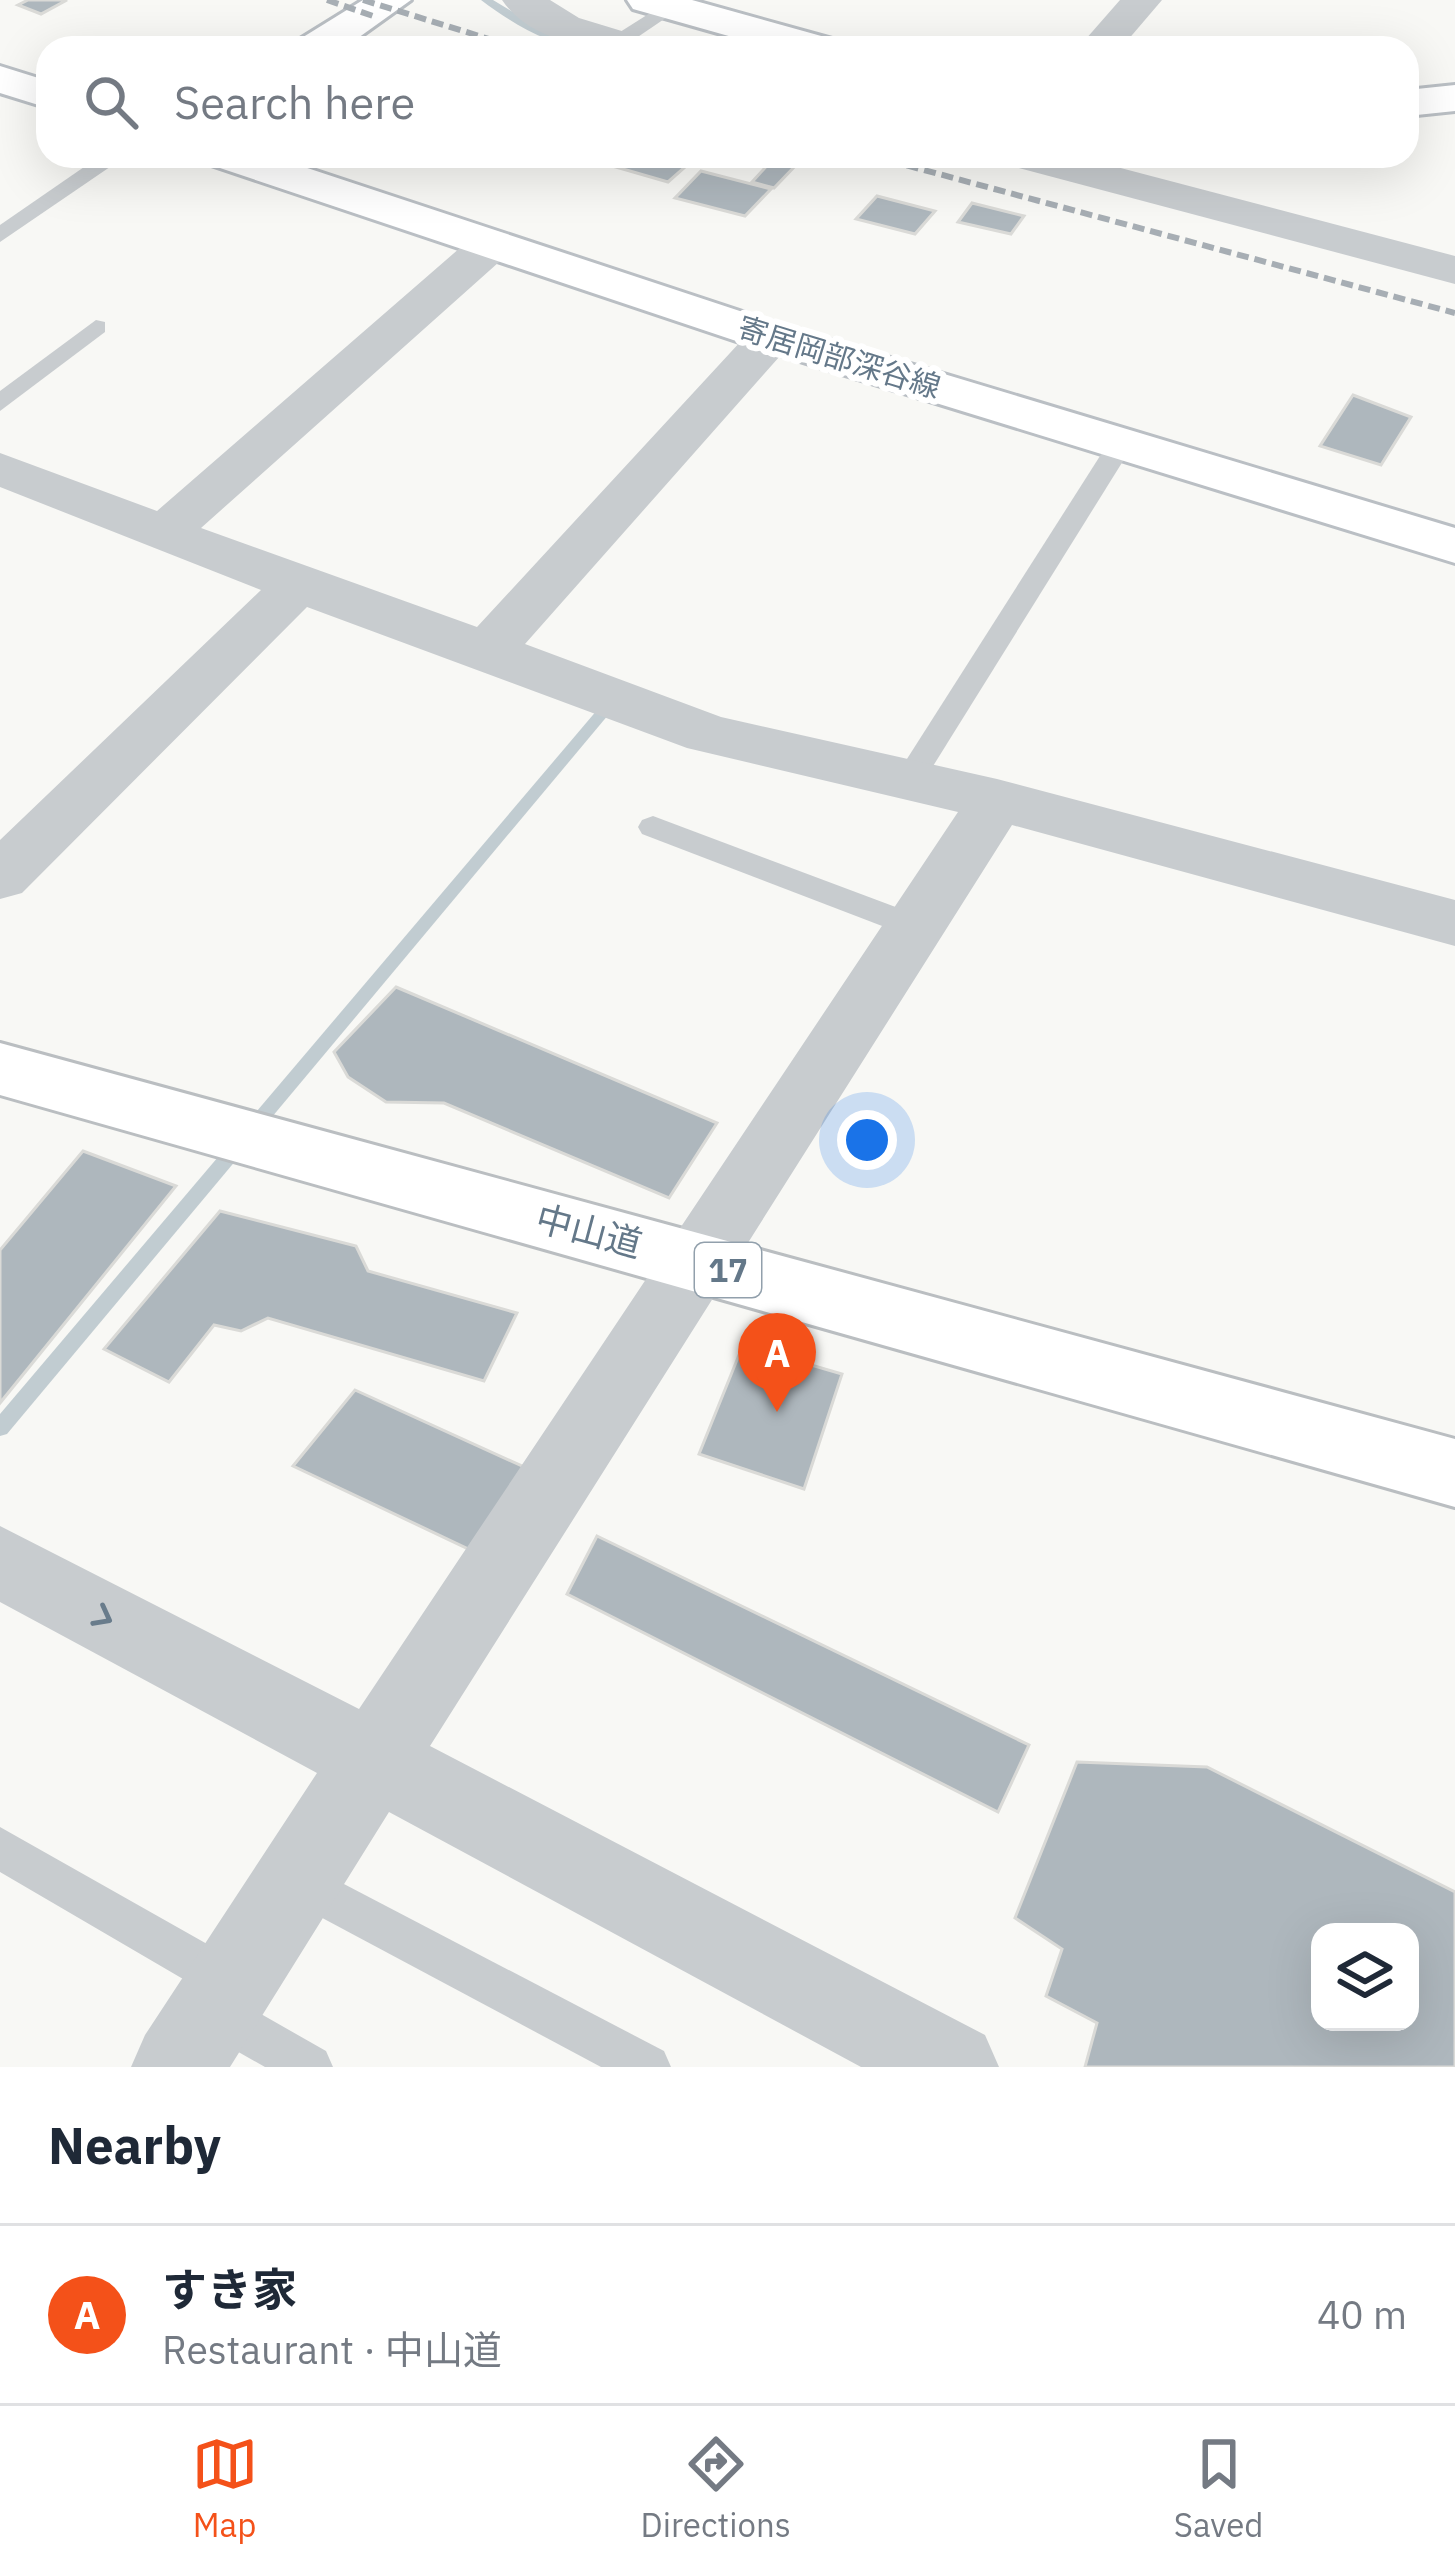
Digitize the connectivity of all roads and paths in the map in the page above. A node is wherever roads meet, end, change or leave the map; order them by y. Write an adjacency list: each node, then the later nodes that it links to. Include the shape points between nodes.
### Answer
1 (391, 0): 5 (main road)
2 (522, 0): 6 (street)
3 (1142, 0): 9 (street)
4 (672, 4): 7 (lane); 8 (main road)
5 (334, 36)
6 (592, 36)
7 (635, 36)
8 (777, 36)
9 (1110, 36)
10 (0, 79): 11 (main road)
11 (36, 91)
12 (1455, 98): 13 (main road)
13 (1419, 102)
14 (98, 168): 17 (lane)
15 (263, 168): 18 (main road, 寄居岡部深谷線)
16 (1069, 168): 19 (street)
17 (0, 235)
18 (492, 244): 21 (main road, 寄居岡部深谷線); 25 (street)
19 (1455, 270)
20 (96, 327): 22 (lane)
21 (771, 338): 23 (main road, 寄居岡部深谷線); 28 (street)
22 (0, 403)
23 (1120, 445): 26 (main road, 寄居岡部深谷線); 29 (lane)
24 (0, 469): 25 (street)
25 (164, 533): 27 (street)
26 (1455, 546)
27 (298, 585): 28 (street); 32 (street)
28 (488, 650): 29 (street, via 708,734)
29 (909, 780): 30 (street)
30 (997, 800): 33 (street); 34 (street)
31 (653, 827): 34 (lane)
32 (0, 877)
33 (1455, 922)
34 (914, 926): 36 (street)
35 (0, 1069): 36 (main road, 中山道 / 17)
36 (694, 1261): 37 (main road, 中山道 / 17); 39 (street)
37 (1455, 1473)
38 (0, 1562): 39 (street, one-way to 39)
39 (375, 1761): 41 (street); 45 (street)
40 (0, 1848): 42 (lane)
41 (298, 1882): 42 (street); 44 (lane)
42 (207, 2021): 43 (lane)
43 (310, 2067)
44 (648, 2067)
45 (953, 2067)

